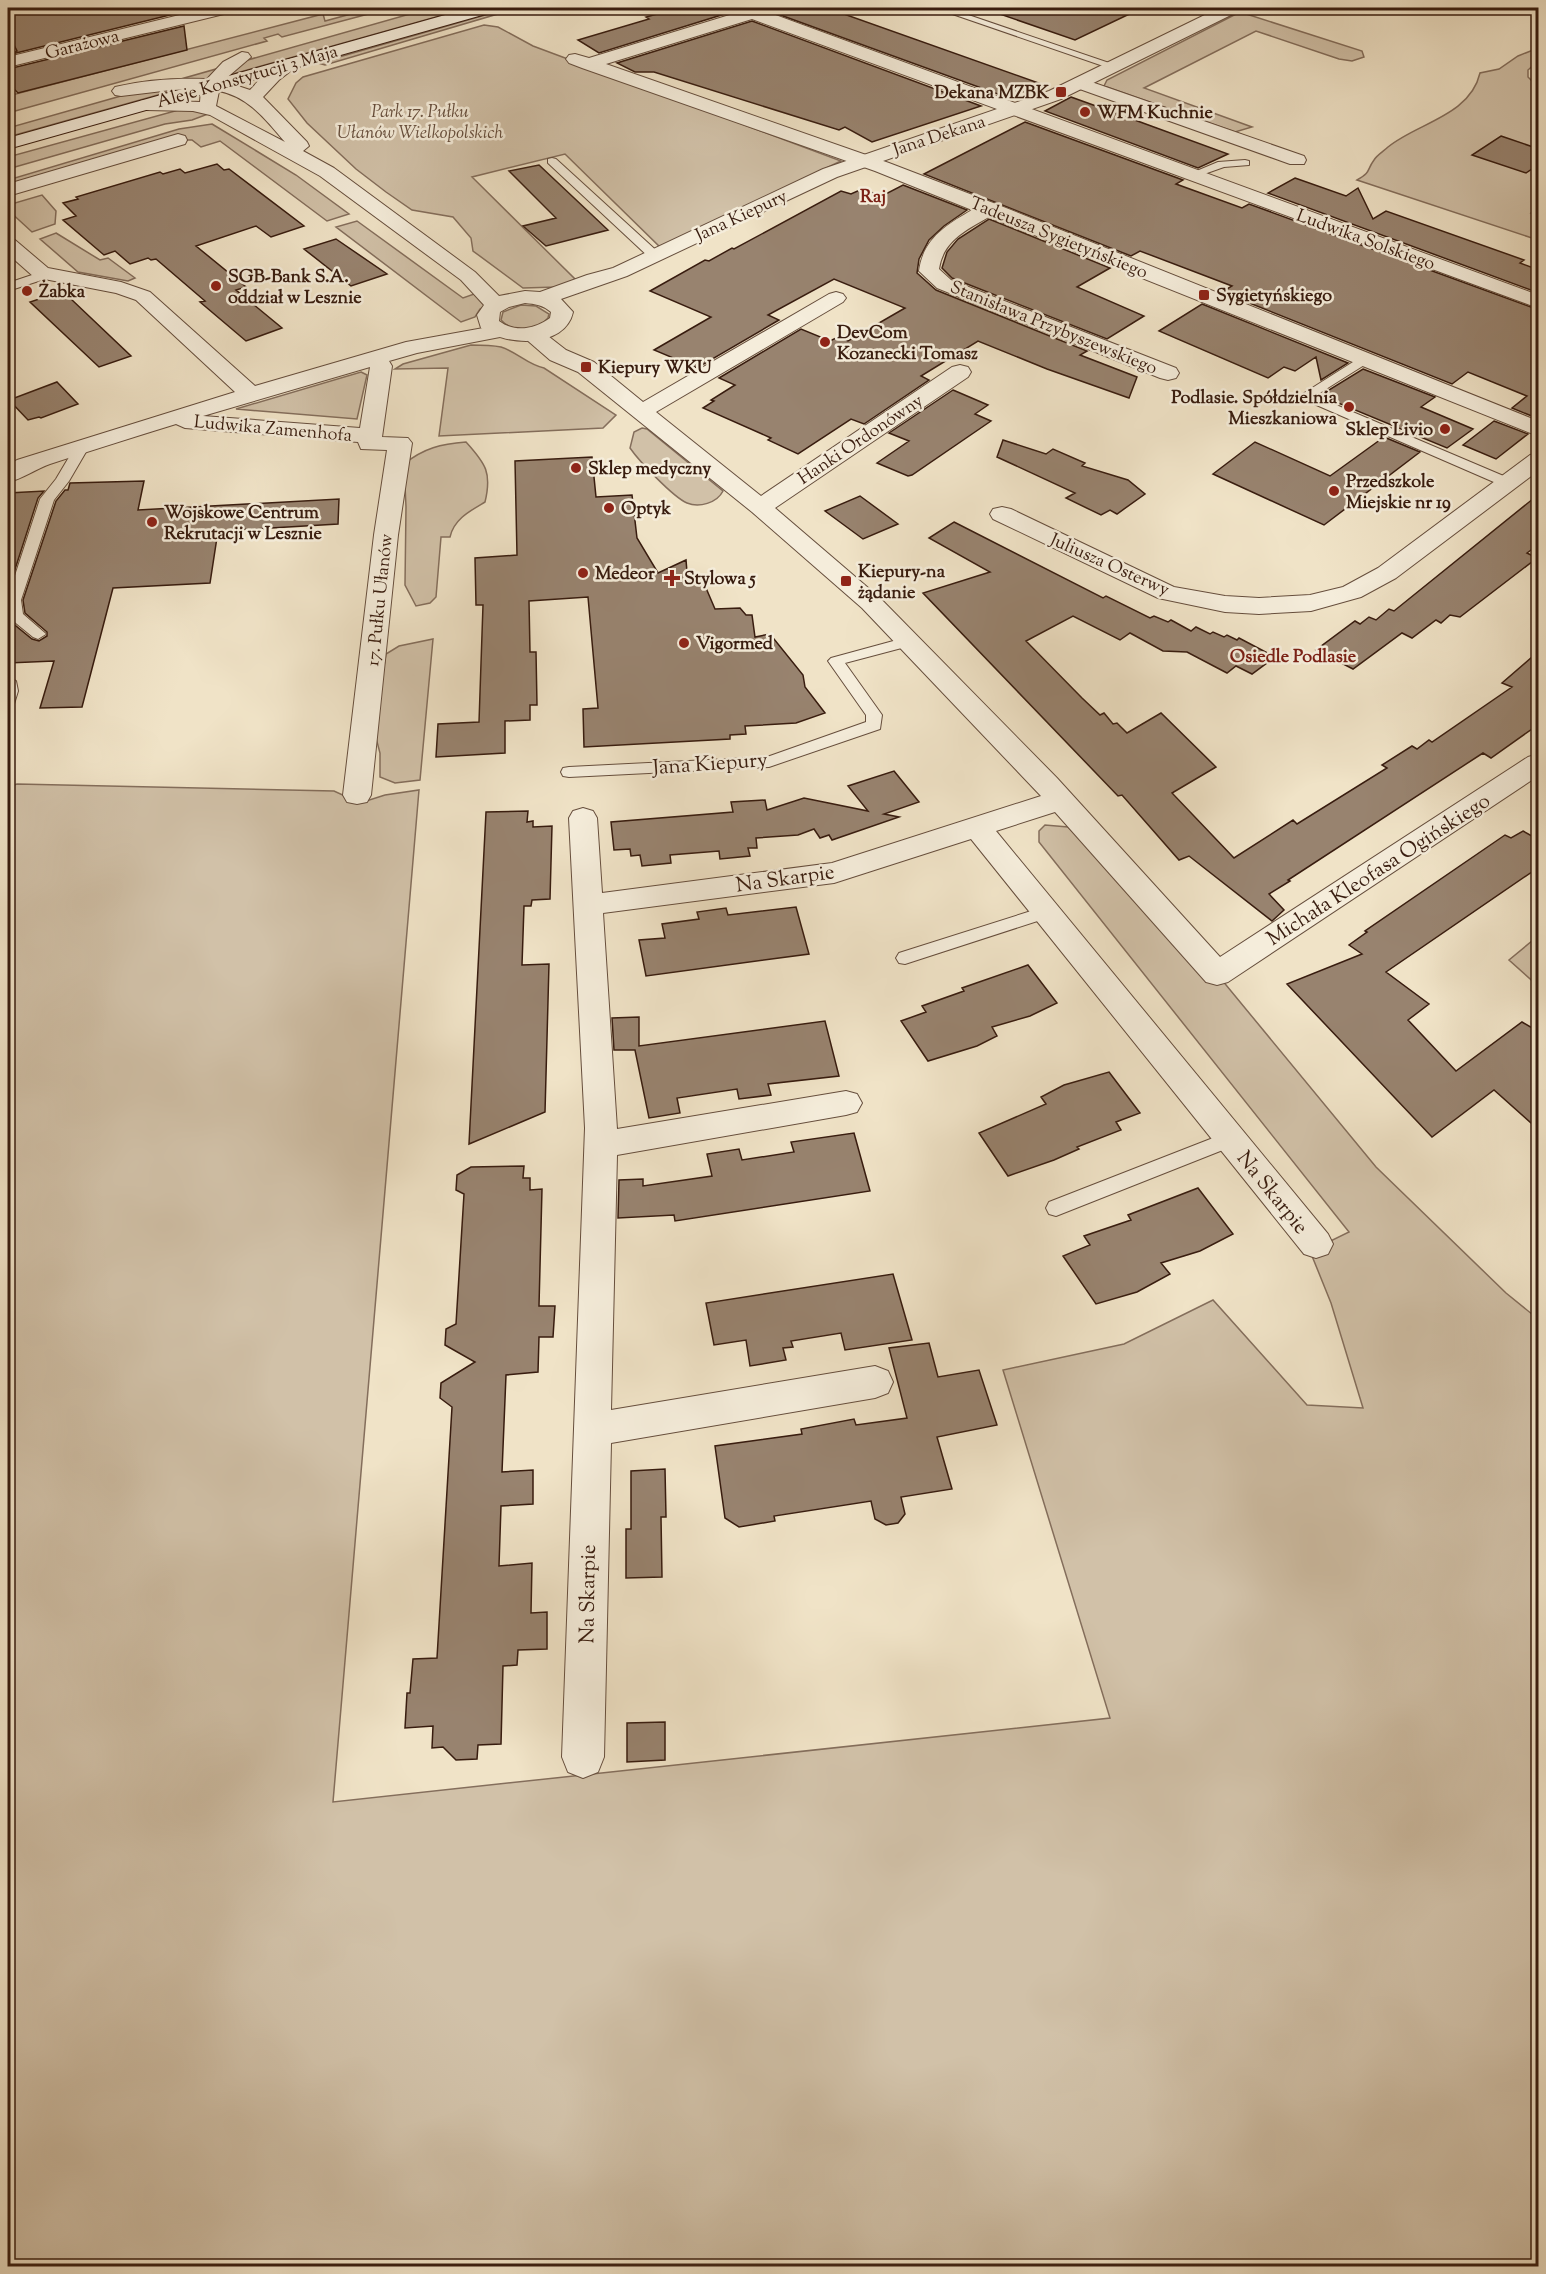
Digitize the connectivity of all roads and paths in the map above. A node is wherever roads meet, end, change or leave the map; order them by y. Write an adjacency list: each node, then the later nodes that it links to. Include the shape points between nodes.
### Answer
1 (226, 8): 8 (street, Garażowa)
2 (487, 8): 9 (street, Aleje Konstytucji 3 Maja)
3 (940, 8): 10 (lane)
4 (1232, 8): 10 (street, Jana Dekana)
5 (745, 10): 18 (street, Ludwika Solskiego); 21 (street, Tadeusza Sygietyńskiego, via 581,62)
6 (262, 51): 7 (street, Aleje Konstytucji 3 Maja)
7 (242, 57): 12 (street, via 220,71); 13 (street, Aleje Konstytucji 3 Maja)
8 (8, 62)
9 (292, 63): 12 (street, Aleje Konstytucji 3 Maja); 15 (street)
10 (1113, 66): 11 (street, Jana Dekana)
11 (1080, 83): 18 (street, Jana Dekana); 22 (street)
12 (213, 85): 13 (street, via 182,82); 15 (street); 16 (street, Aleje Konstytucji 3 Maja); 17 (street, via 208,100)
13 (121, 91): 14 (street, Aleje Konstytucji 3 Maja)
14 (98, 97)
15 (252, 98): 25 (street)
16 (146, 105): 17 (street); 20 (street, Aleje Konstytucji 3 Maja)
17 (210, 108): 25 (street)
18 (1015, 110): 21 (street, Jana Dekana); 26 (street, Ludwika Solskiego)
19 (177, 140): 27 (street)
20 (8, 144)
21 (864, 160): 28 (street, Tadeusza Sygietyńskiego); 30 (street, Jana Kiepury)
22 (1297, 160)
23 (552, 161): 30 (lane)
24 (1245, 163): 26 (lane, via 1222,164)
25 (327, 172): 36 (street, via 468,276)
26 (1193, 175): 34 (street, Ludwika Solskiego)
27 (8, 190)
28 (989, 208): 39 (street, Tadeusza Sygietyńskiego); 41 (street, Stanisława Przybyszewskiego, via 934,246 929,271 944,284)
29 (8, 244): 31 (street, Ludwika Zamenhofa, via 32,267)
30 (655, 256): 35 (street, Jana Kiepury, via 620,272 606,285)
31 (47, 274): 32 (lane, Ludwika Zamenhofa); 42 (street, Ludwika Zamenhofa, via 143,296)
32 (8, 286)
33 (836, 298): 43 (street)
34 (1539, 302)
35 (551, 303): 36 (street); 37 (street, via 562,312 560,321)
36 (500, 312): 37 (street); 38 (street, Ludwika Zamenhofa, via 414,347)
37 (541, 331): 43 (street, via 558,355 580,363)
38 (375, 358): 42 (street, Ludwika Zamenhofa); 46 (street, via 381,366)
39 (1364, 359): 45 (street, Tadeusza Sygietyńskiego); 51 (lane, via 1305,397)
40 (960, 372): 52 (street, Hanki Ordonówny)
41 (1168, 373)
42 (251, 394): 44 (street, Ludwika Zamenhofa)
43 (641, 412): 52 (street)
44 (179, 416): 46 (street, Ludwika Zamenhofa, via 186,421); 48 (street, Ludwika Zamenhofa)
45 (1539, 429)
46 (369, 440): 47 (street, Ludwika Zamenhofa)
47 (400, 443): 60 (street, 17. Pułku Ułanów)
48 (83, 445): 50 (street, Ludwika Zamenhofa); 54 (lane, via 47,499 14,600 16,616)
49 (1539, 460): 51 (street, Juliusza Osterwy)
50 (8, 475)
51 (1508, 483): 53 (street, Juliusza Osterwy, via 1387,573 1352,592 1286,605 1225,604 1167,593)
52 (760, 507): 55 (street, via 871,603)
53 (1002, 514)
54 (38, 634)
55 (908, 642): 59 (lane, Jana Kiepury, via 836,661 874,715 874,725 770,762); 61 (street)
56 (8, 681): 57 (lane)
57 (8, 700)
58 (1539, 762): 61 (street, Michała Kleofasa Ogińskiego, via 1217,975)
59 (569, 772)
60 (357, 795)
61 (1060, 800): 63 (street, Na Skarpie)
62 (582, 818): 64 (street, Na Skarpie)
63 (977, 827): 64 (street, Na Skarpie, via 834,873); 65 (street, Na Skarpie)
64 (588, 904): 69 (street, Na Skarpie)
65 (1047, 912): 66 (lane); 68 (street, Na Skarpie)
66 (905, 958)
67 (846, 1103): 69 (street)
68 (1231, 1139): 70 (lane, Na Skarpie); 71 (street, Na Skarpie)
69 (601, 1144): 73 (street, Na Skarpie)
70 (1056, 1208)
71 (1316, 1244)
72 (875, 1382): 73 (street)
73 (591, 1430): 74 (street, Na Skarpie)
74 (583, 1757)

